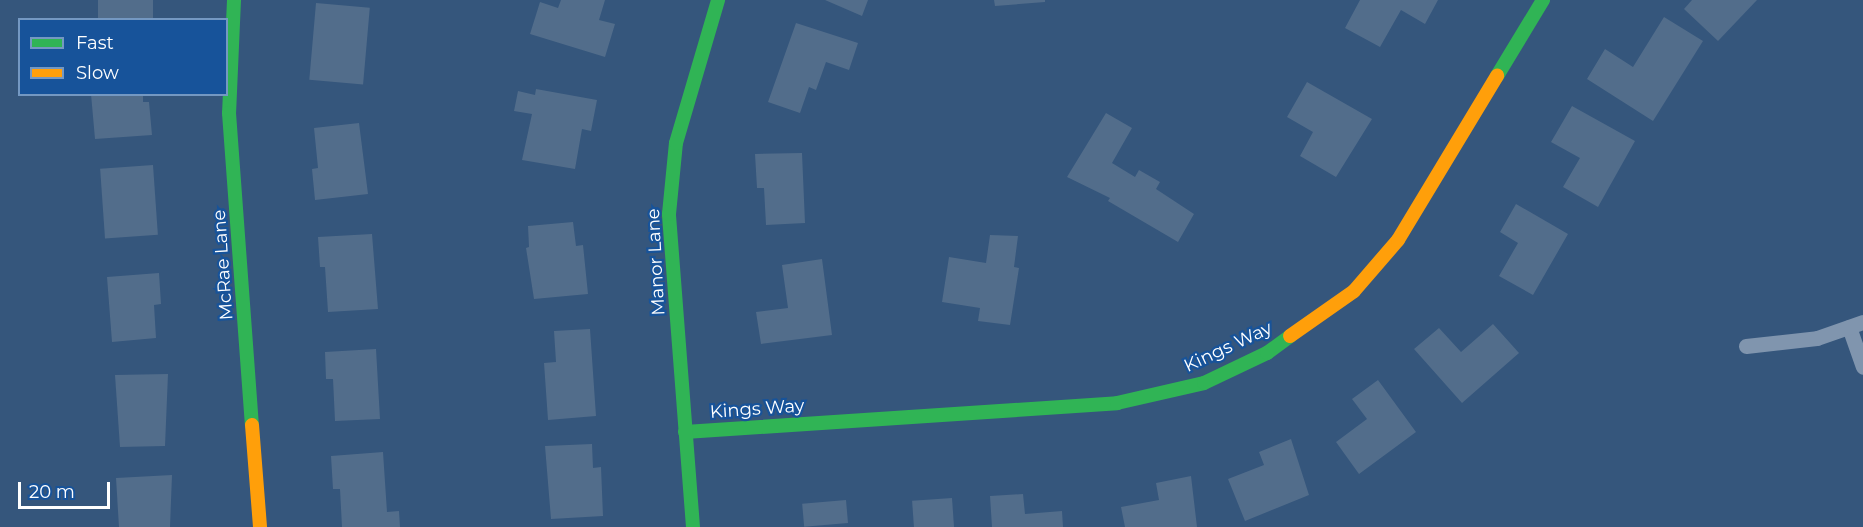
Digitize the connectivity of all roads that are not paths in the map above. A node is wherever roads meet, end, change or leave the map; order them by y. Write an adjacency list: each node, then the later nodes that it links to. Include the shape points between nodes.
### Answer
1 (234, 0): 8 (street, McRae Lane, via 229,113)
2 (718, 0): 7 (street, Manor Lane, via 676,143 669,214)
3 (1543, 0): 7 (street, Kings Way, via 1398,240 1354,291 1267,353 1204,383 1117,403)
4 (1856, 324): 5 (lane, via 1817,338); 6 (lane)
5 (1746, 346)
6 (1863, 367)
7 (685, 432): 9 (street, Manor Lane)
8 (260, 527)
9 (693, 527)

